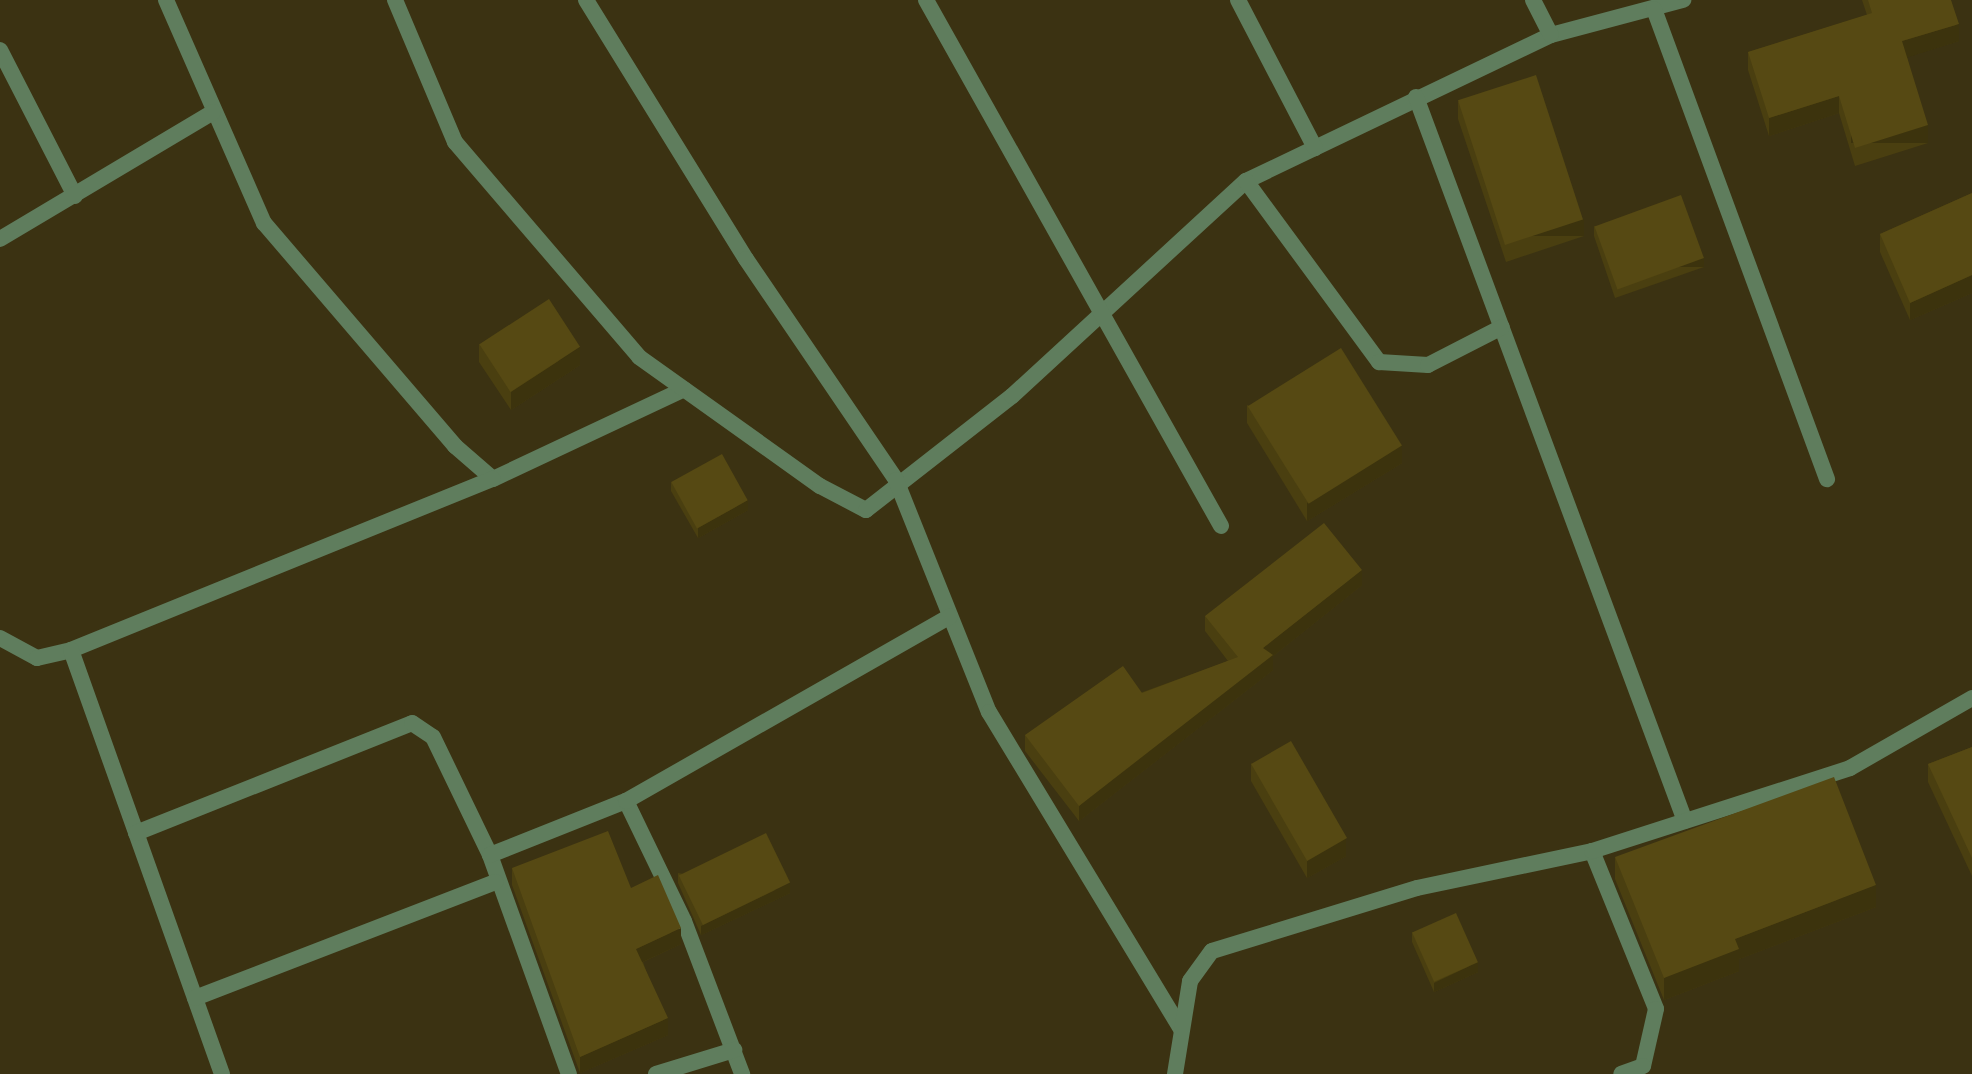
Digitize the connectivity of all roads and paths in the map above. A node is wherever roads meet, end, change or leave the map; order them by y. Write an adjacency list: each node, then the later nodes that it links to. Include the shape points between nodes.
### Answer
1 (166, 0): 12 (street)
2 (395, 0): 19 (street, via 455,142 639,357)
3 (586, 0): 22 (street, via 746,259)
4 (926, 0): 17 (street)
5 (1238, 0): 13 (street)
6 (1533, 0): 9 (street)
7 (1683, 0): 8 (street)
8 (1654, 9): 9 (street); 21 (street)
9 (1551, 35): 11 (street)
10 (0, 50): 15 (street)
11 (1416, 97): 13 (street); 18 (street)
12 (213, 112): 15 (street); 20 (street, via 264,223 455,446)
13 (1315, 148): 14 (street)
14 (1246, 181): 17 (street); 18 (street, via 1379,362 1428,365)
15 (75, 196): 16 (street)
16 (0, 239)
17 (1104, 311): 22 (street, via 1012,396); 23 (street)
18 (1502, 327): 29 (street)
19 (684, 389): 20 (street); 22 (street, via 820,486 866,510)
20 (493, 479): 26 (street)
21 (1827, 479)
22 (896, 480): 24 (street)
23 (1221, 526)
24 (950, 616): 28 (street); 35 (street, via 989,712 1050,824)
25 (0, 638): 26 (street, via 37,658)
26 (71, 650): 30 (street)
27 (1972, 698): 29 (street, via 1850,768)
28 (626, 801): 32 (street); 36 (street)
29 (1685, 821): 31 (street)
30 (136, 833): 32 (street, via 412,723 433,737); 34 (street)
31 (1592, 851): 35 (street, via 1417,888 1212,951 1190,981); 42 (street, via 1656,1009 1643,1066)
32 (490, 855): 33 (street)
33 (495, 882): 34 (street); 38 (street)
34 (195, 998): 37 (street)
35 (1181, 1029): 41 (street)
36 (734, 1050): 39 (street); 40 (street)
37 (222, 1074)
38 (569, 1074)
39 (656, 1074)
40 (742, 1074)
41 (1175, 1074)
42 (1621, 1074)

